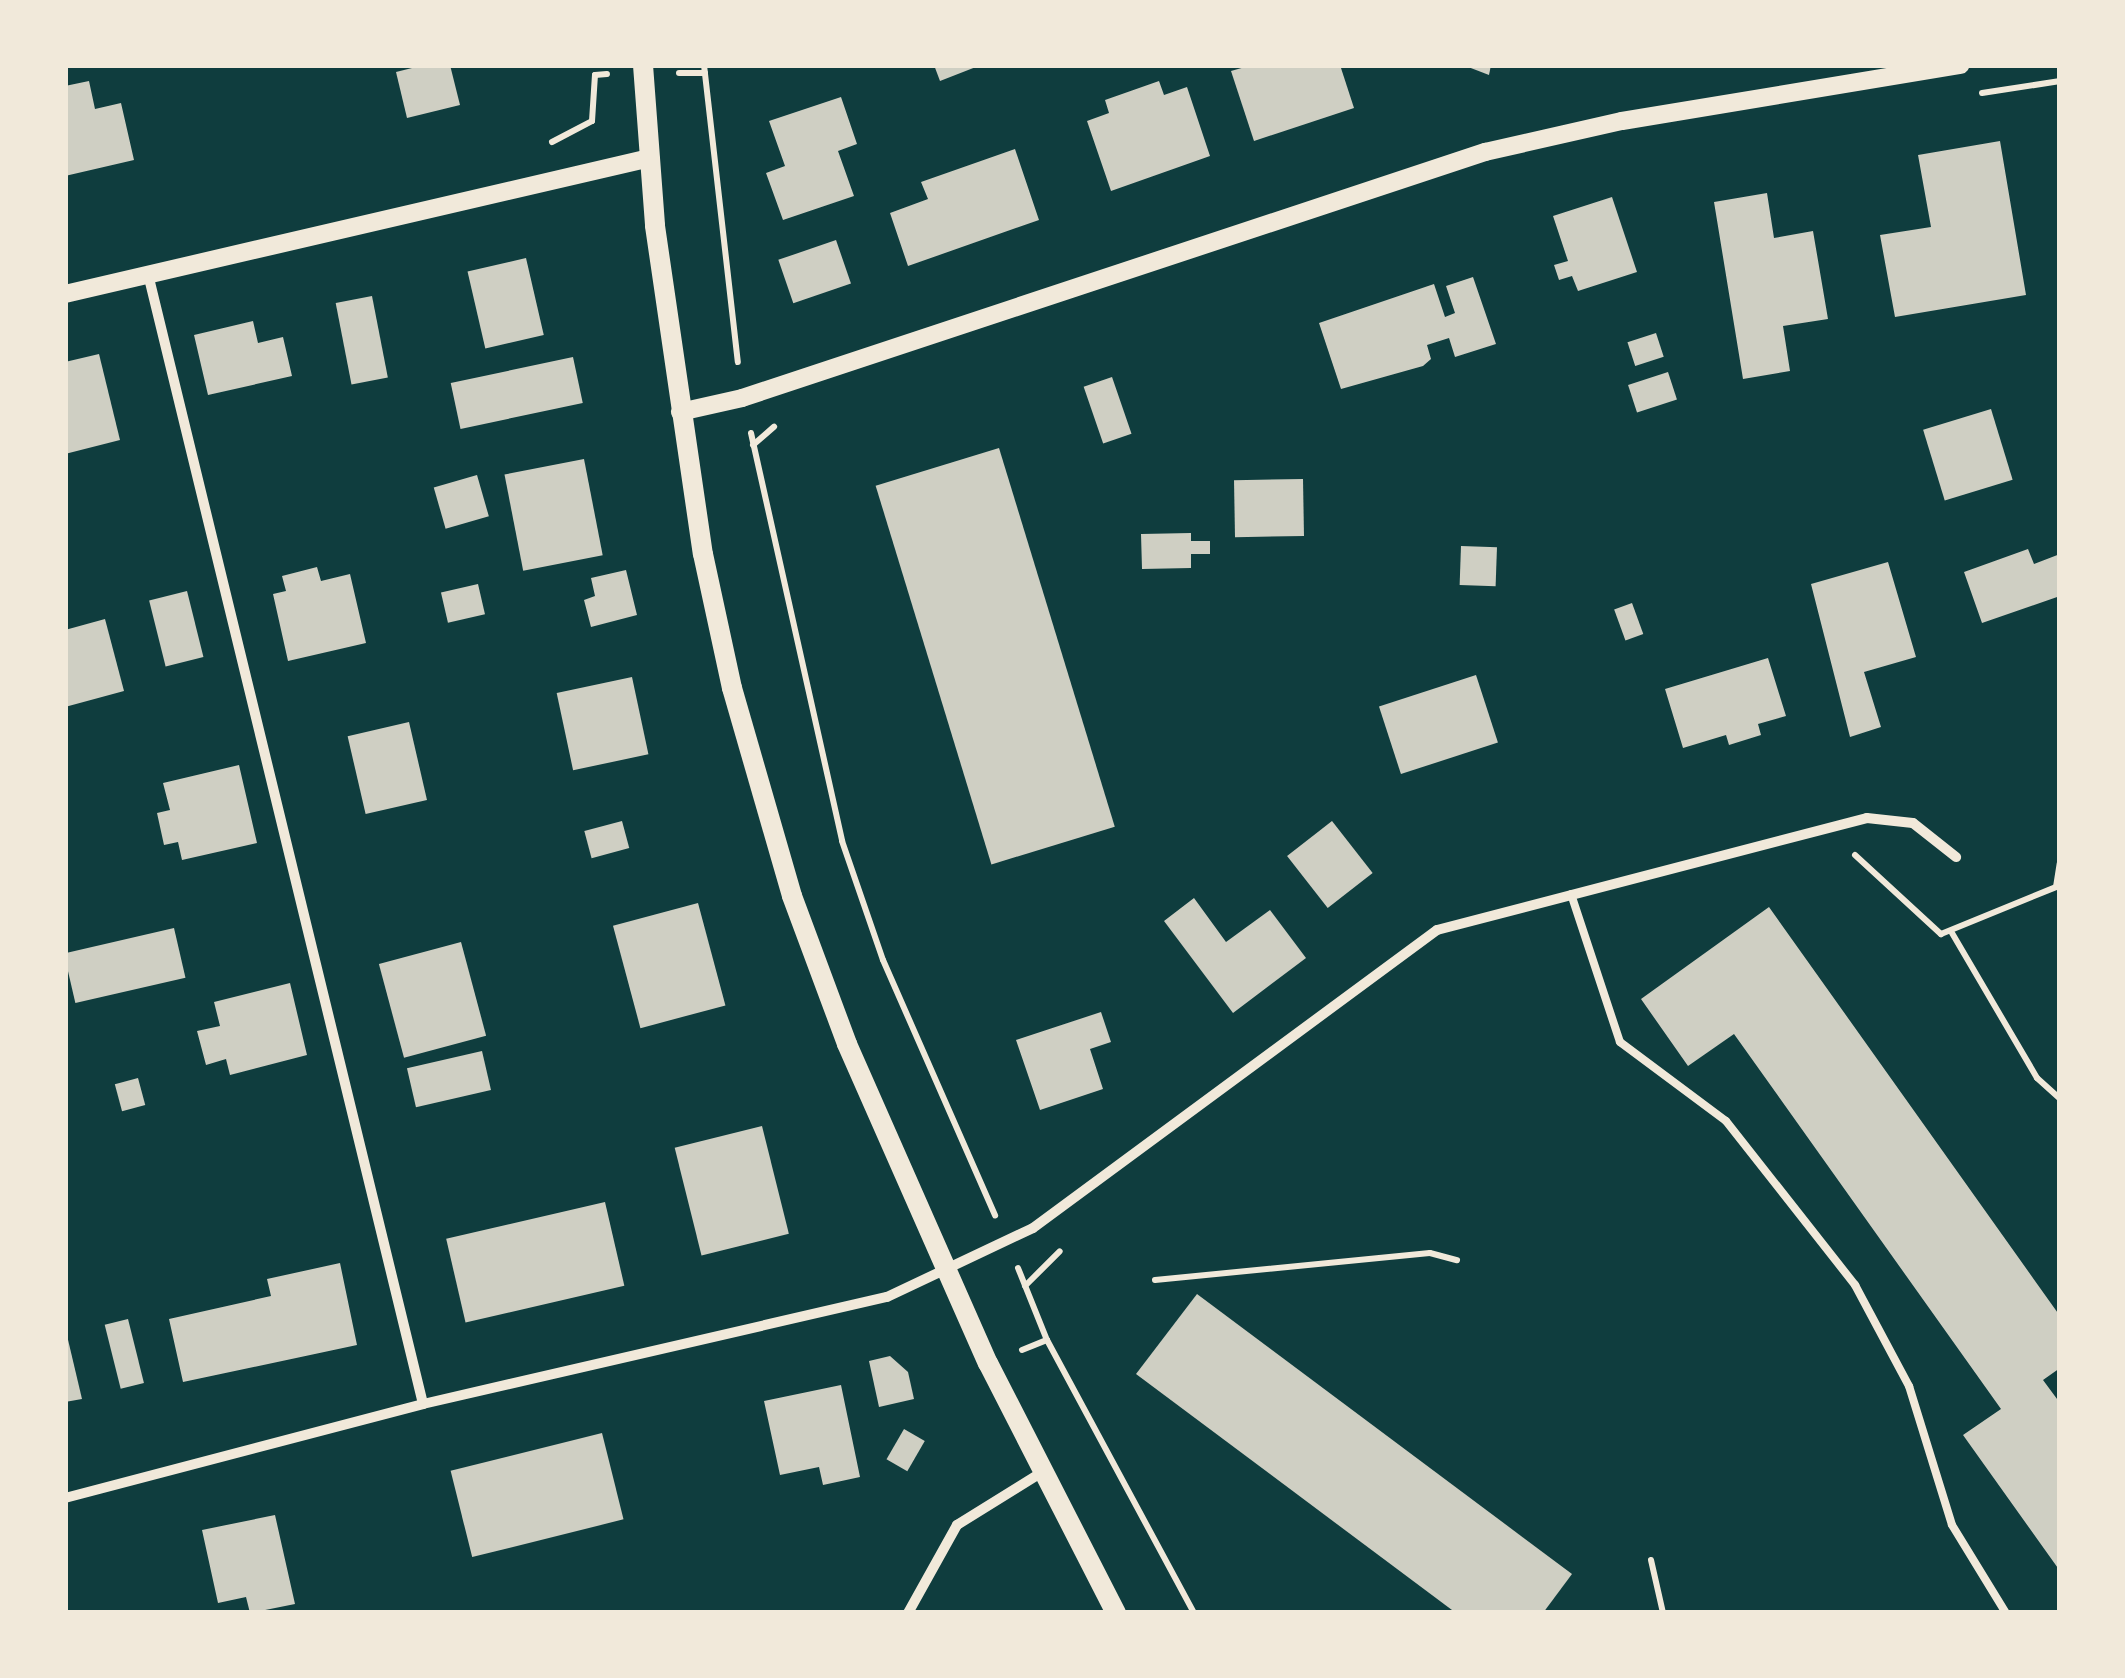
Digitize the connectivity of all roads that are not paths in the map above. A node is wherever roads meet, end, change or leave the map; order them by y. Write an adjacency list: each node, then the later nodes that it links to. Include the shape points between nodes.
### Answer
1 (642, 65): 3 (main road)
2 (1960, 65): 6 (street, via 1622,121 1485,152 742,398)
3 (650, 158): 4 (street); 6 (main road)
4 (148, 274): 5 (street); 10 (street)
5 (65, 294)
6 (680, 412): 9 (main road, via 732,688 787,879 847,1044)
7 (1956, 857): 8 (street, via 1913,822 1866,818)
8 (1572, 894): 9 (street, via 1438,930 1058,1210); 15 (lane, via 1620,1042 1726,1120 1856,1285 1909,1386 1952,1525)
9 (947, 1268): 10 (street, via 887,1298); 11 (main road)
10 (423, 1404): 12 (street)
11 (1042, 1472): 13 (street, via 957,1525); 14 (main road)
12 (65, 1498)
13 (908, 1613)
14 (1116, 1613)
15 (2006, 1613)

